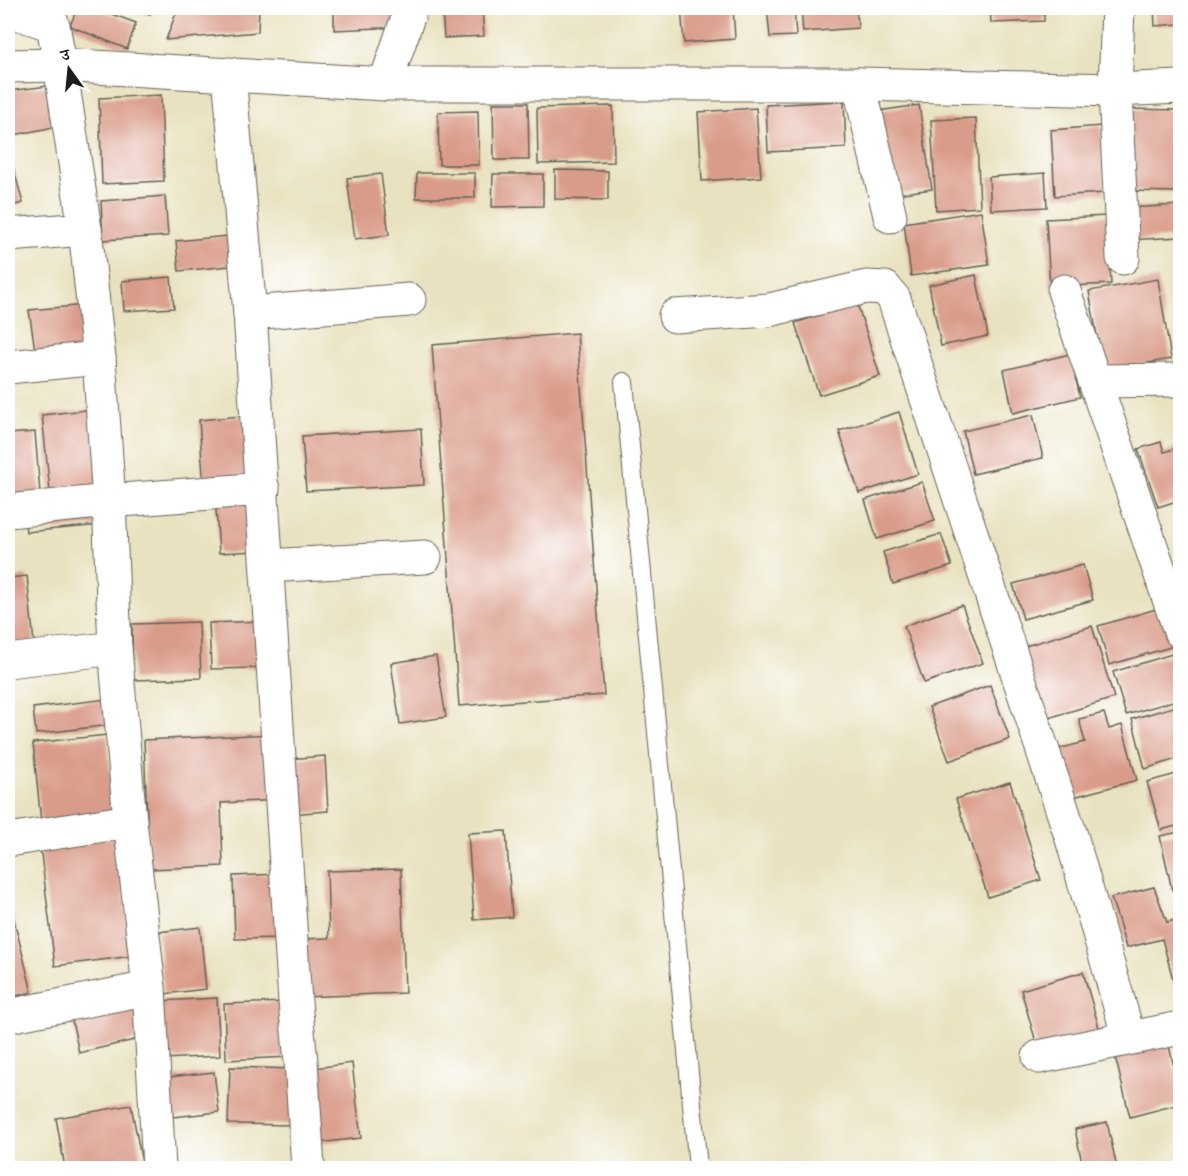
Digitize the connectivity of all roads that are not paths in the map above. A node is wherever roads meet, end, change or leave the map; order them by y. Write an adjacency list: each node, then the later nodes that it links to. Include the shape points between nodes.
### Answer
1 (411, 8): 8 (street)
2 (1118, 8): 11 (street)
3 (8, 10): 4 (street)
4 (57, 16): 5 (street)
5 (60, 65): 6 (street); 7 (street); 13 (street)
6 (8, 66)
7 (229, 74): 8 (street); 18 (street)
8 (385, 84): 9 (street)
9 (860, 84): 11 (street); 12 (street)
10 (1180, 87): 11 (street)
11 (1115, 90): 15 (street)
12 (890, 216)
13 (85, 229): 14 (street); 20 (street)
14 (8, 235)
15 (1123, 258)
16 (1064, 291): 23 (street)
17 (409, 300): 18 (street)
18 (250, 313): 25 (street)
19 (675, 316): 38 (street, via 769,310 866,287 885,288 894,299 1072,838)
20 (99, 358): 21 (street); 26 (street)
21 (8, 367)
22 (1180, 380): 23 (street)
23 (1095, 381): 30 (street)
24 (624, 382): 42 (lane)
25 (263, 489): 26 (street); 29 (street)
26 (109, 501): 27 (street); 31 (street)
27 (8, 511)
28 (425, 557): 29 (street)
29 (267, 566): 41 (street)
30 (1180, 631)
31 (115, 648): 32 (street); 33 (street)
32 (8, 660)
33 (130, 821): 34 (street); 35 (street)
34 (8, 840)
35 (148, 988): 36 (street); 40 (street)
36 (8, 1016)
37 (1180, 1028): 38 (street)
38 (1129, 1038): 39 (street)
39 (1039, 1057)
40 (159, 1168)
41 (308, 1168)
42 (698, 1168)

